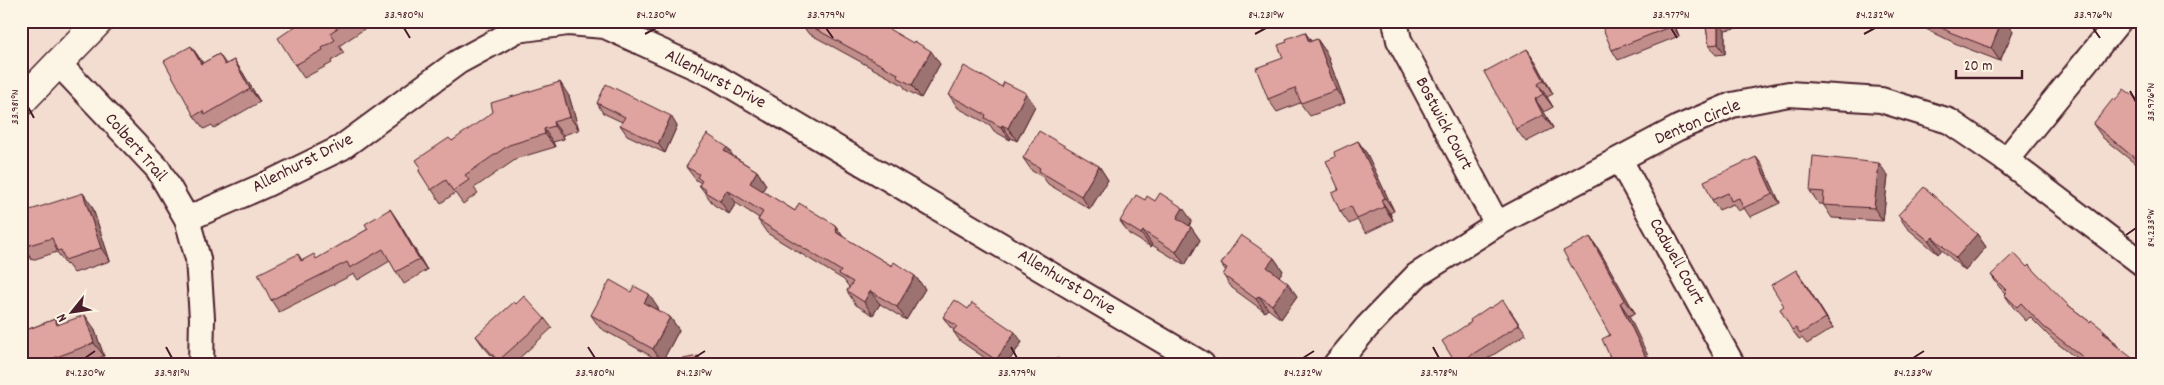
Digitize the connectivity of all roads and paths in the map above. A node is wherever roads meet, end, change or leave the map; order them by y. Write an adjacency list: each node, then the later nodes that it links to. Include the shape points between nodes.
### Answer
1 (99, 21): 4 (street)
2 (1395, 21): 9 (street, Bostwick Court, via 1399,40)
3 (2120, 21): 7 (street)
4 (58, 63): 5 (street); 8 (street, Colbert Trail, via 158,169)
5 (21, 102)
6 (1620, 160): 7 (street, Denton Circle, via 1678,128 1732,105 1789,94 1881,100 1949,121); 9 (street, Denton Circle); 14 (street, Cadwell Court)
7 (2006, 160): 10 (street, Denton Circle)
8 (187, 219): 11 (street, Colbert Trail, via 198,259); 12 (street, Allenhurst Drive, via 341,148 458,62 517,30 568,23 605,26 714,75)
9 (1497, 224): 13 (street, Denton Circle, via 1417,275 1367,326)
10 (2143, 264)
11 (201, 364)
12 (1202, 364)
13 (1336, 364)
14 (1732, 364)

